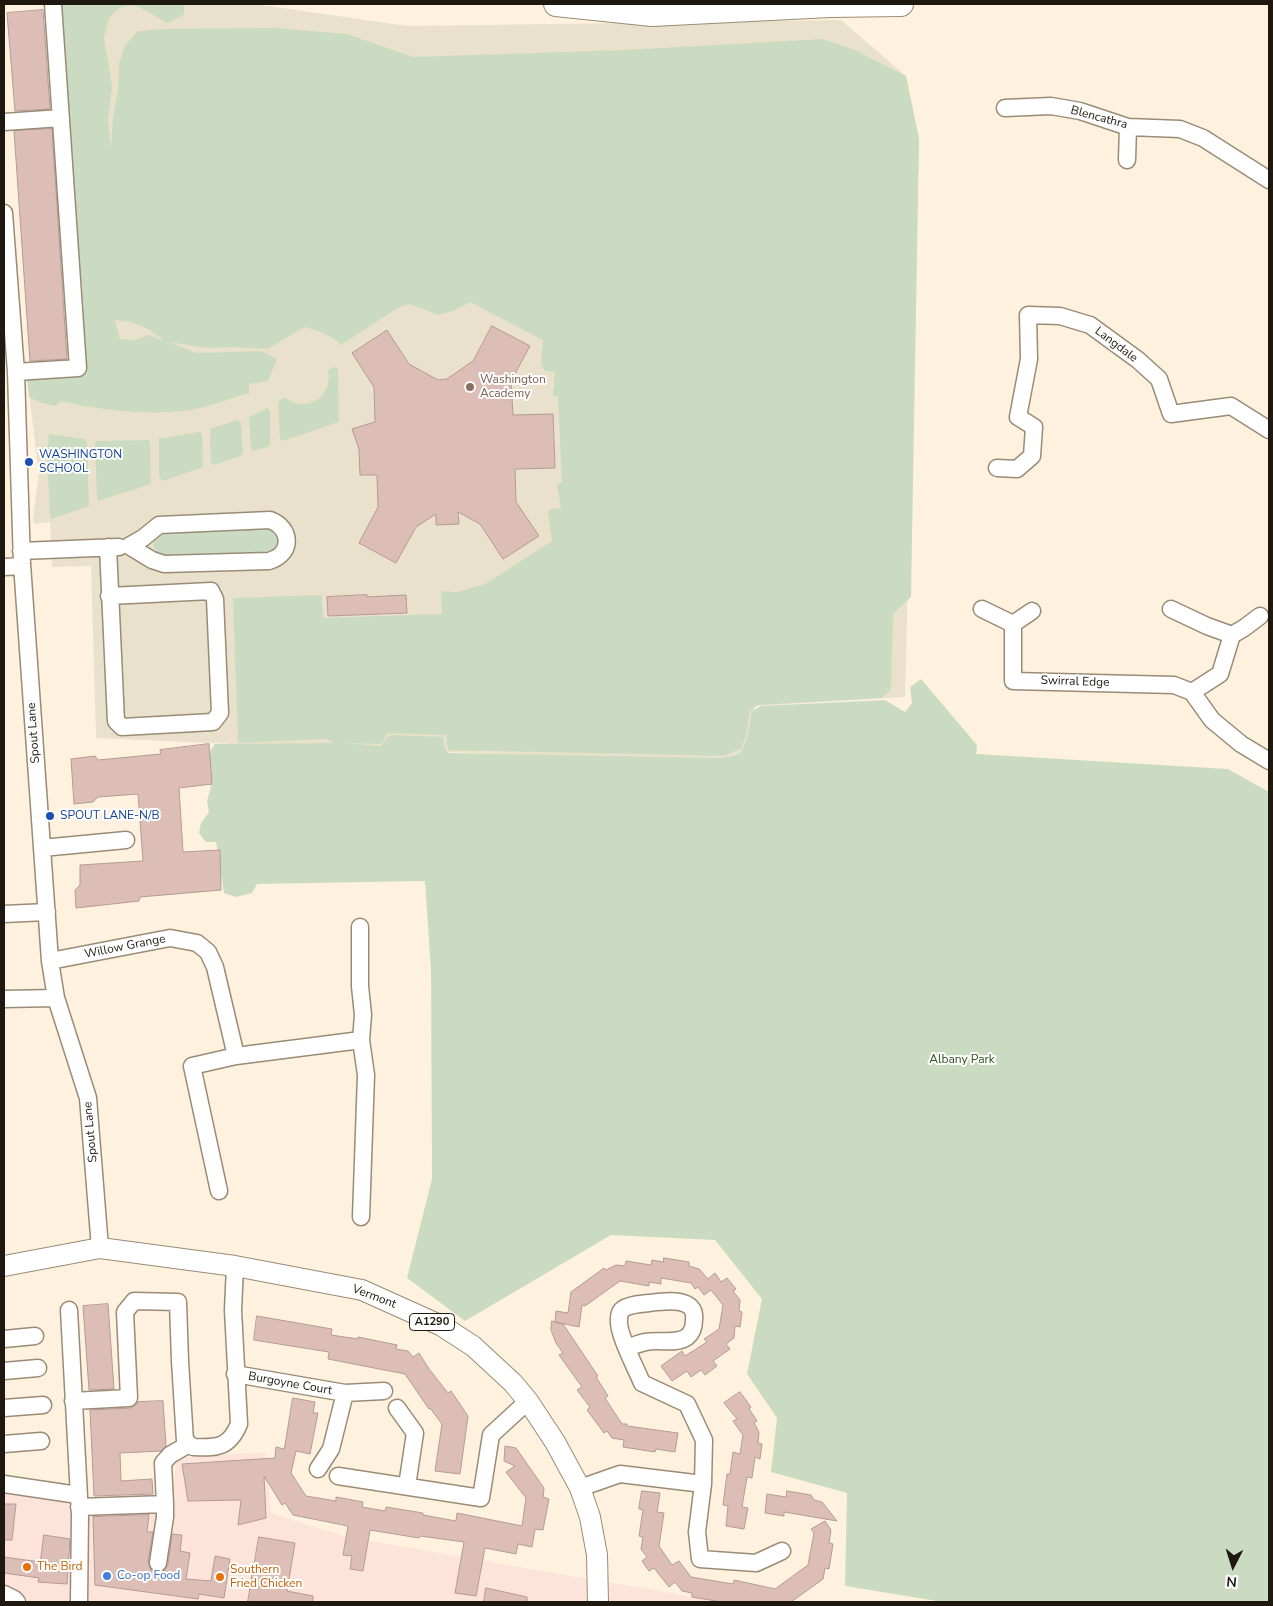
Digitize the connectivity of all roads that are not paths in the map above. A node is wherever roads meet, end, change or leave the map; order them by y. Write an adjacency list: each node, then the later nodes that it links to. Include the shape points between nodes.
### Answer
1 (53, 4): 5 (street)
2 (556, 4): 3 (highway, via 652,14)
3 (901, 4)
4 (1005, 108): 7 (street, Blencathra, via 1051,106 1080,111)
5 (61, 118): 6 (street); 11 (street, via 78,368)
6 (4, 122)
7 (1128, 127): 8 (street); 9 (street, Blencathra, via 1180,129 1203,138)
8 (1127, 160)
9 (1269, 180)
10 (4, 213): 11 (street, Spout Lane)
11 (16, 372): 16 (street, Spout Lane)
12 (1269, 430): 13 (street, Langdale, via 1231,406 1171,414 1159,379 1090,325 1060,316 1028,315 1029,359 1018,416 1034,427 1032,456 1017,469)
13 (997, 468)
14 (129, 546): 14 (street, via 164,564 270,561 284,552 287,541 280,525 270,520 159,524); 15 (street)
15 (108, 547): 16 (street); 18 (street)
16 (21, 558): 17 (street); 28 (street, Spout Lane)
17 (4, 567)
18 (109, 596): 18 (street, via 212,591 220,713 213,722 122,727 116,721)
19 (982, 608): 23 (street)
20 (1171, 609): 24 (street)
21 (1032, 611): 23 (street)
22 (1260, 616): 24 (street)
23 (1014, 624): 25 (street, Swirral Edge, via 1013,680 1174,685)
24 (1232, 635): 25 (street, via 1220,674)
25 (1192, 692): 26 (street, via 1212,720 1241,744)
26 (1269, 761)
27 (126, 840): 28 (street)
28 (42, 848): 29 (street, Spout Lane)
29 (47, 912): 30 (street); 32 (street, Spout Lane)
30 (4, 914)
31 (360, 926): 35 (street)
32 (50, 961): 33 (street, Spout Lane); 36 (street, Willow Grange, via 170,938 197,943 208,952 215,967)
33 (56, 998): 34 (street); 39 (street, Spout Lane, via 88,1098)
34 (4, 999)
35 (361, 1040): 36 (street); 38 (street, via 366,1075)
36 (236, 1056): 37 (street, via 192,1066)
37 (219, 1191)
38 (361, 1218)
39 (100, 1248): 40 (main road, Vermont / A1290); 41 (main road, Vermont / A1290)
40 (4, 1266)
41 (235, 1266): 48 (street); 52 (main road, Vermont / A1290, via 362,1290 442,1326 473,1346)
42 (69, 1310): 51 (street)
43 (35, 1336): 44 (street)
44 (4, 1339)
45 (627, 1348): 45 (street, via 618,1327 622,1310 630,1306 672,1301 692,1307 695,1313 691,1333 685,1338 646,1341); 62 (street, via 642,1383 687,1404 704,1440)
46 (38, 1368): 47 (street)
47 (4, 1371)
48 (236, 1374): 50 (street, Burgoyne Court); 58 (street, via 239,1424 234,1436 217,1448 193,1448)
49 (384, 1391): 50 (street, Burgoyne Court)
50 (345, 1393): 59 (street, Burgoyne Court, via 331,1449)
51 (73, 1401): 58 (street, via 129,1398 125,1312 134,1301 178,1302 185,1441); 66 (street)
52 (528, 1401): 63 (street, via 491,1435 481,1498); 64 (main road, Vermont / A1290)
53 (43, 1405): 54 (street)
54 (4, 1408)
55 (397, 1408): 63 (street, via 415,1432)
56 (41, 1441): 57 (street)
57 (4, 1444)
58 (189, 1444): 65 (street, via 163,1463)
59 (318, 1469)
60 (338, 1476): 63 (street)
61 (4, 1484): 66 (street)
62 (703, 1484): 64 (street, via 620,1474); 67 (street, via 697,1532 700,1558 756,1563)
63 (408, 1486)
64 (580, 1488): 72 (main road, Vermont / A1290, via 590,1517 597,1555)
65 (164, 1504): 66 (street); 68 (street)
66 (79, 1506): 71 (street)
67 (782, 1551)
68 (158, 1563)
69 (4, 1594): 70 (street)
70 (17, 1602)
71 (79, 1602)
72 (598, 1602)

